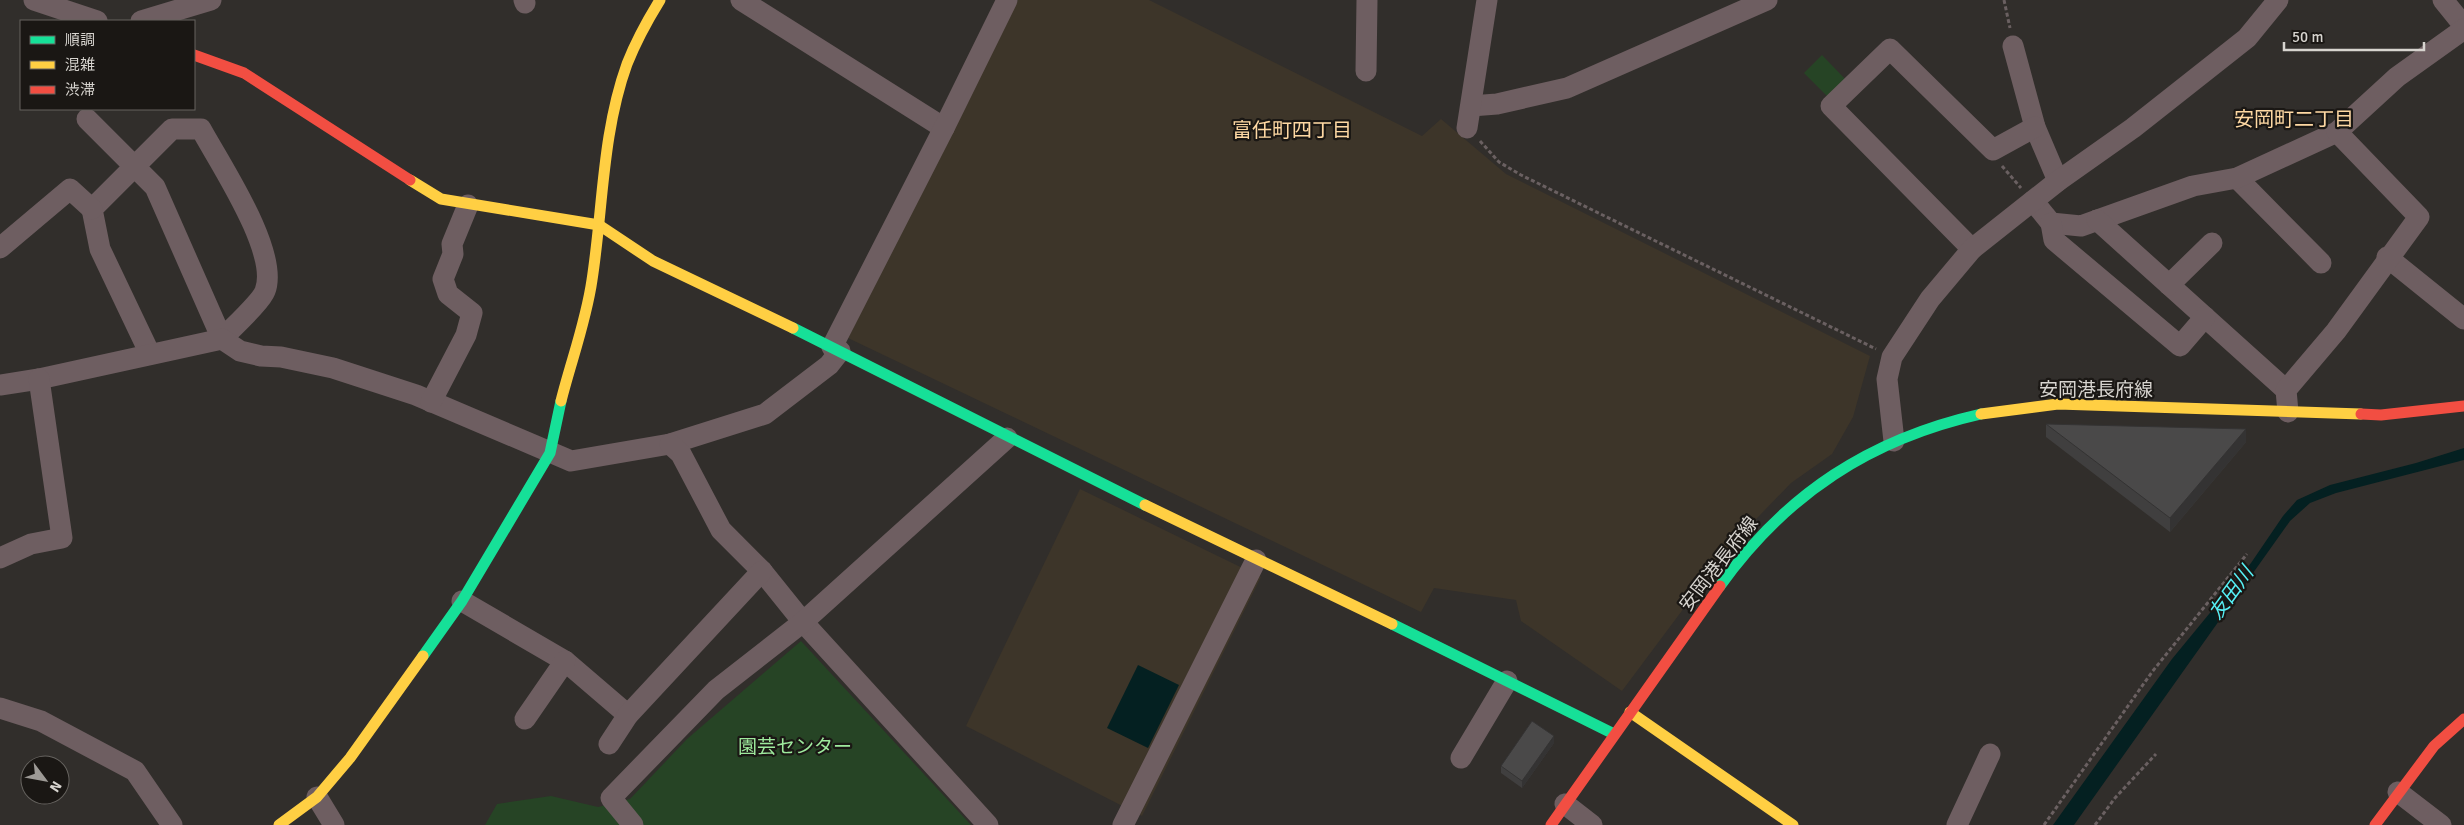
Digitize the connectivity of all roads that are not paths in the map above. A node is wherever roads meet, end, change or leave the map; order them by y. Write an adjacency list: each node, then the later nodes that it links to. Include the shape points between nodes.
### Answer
1 (34, 0): 11 (street)
2 (211, 0): 12 (street)
3 (660, 0): 31 (street, via 648,17 625,72 611,120)
4 (741, 0): 20 (street)
5 (1007, 0): 20 (street)
6 (1367, 0): 16 (street)
7 (1487, 0): 17 (street)
8 (1767, 0): 17 (street, via 1567,88 1497,104)
9 (2278, 0): 25 (street, via 2247,38 2133,128)
10 (2443, 0): 13 (street)
11 (94, 20)
12 (144, 20)
13 (2464, 27): 22 (street, via 2397,77)
14 (2012, 46): 19 (street)
15 (195, 55): 27 (street, via 244,72 441,200)
16 (1366, 71)
17 (1471, 106): 21 (street)
18 (87, 119): 23 (street)
19 (2035, 127): 25 (street); 34 (street, via 1993,150 1890,49 1832,106)
20 (944, 128): 41 (street)
21 (1467, 128)
22 (2337, 132): 24 (street); 35 (street, via 2418,217)
23 (134, 166): 28 (street); 40 (street, via 155,187); 40 (street, via 172,129 200,128 260,238 268,270 265,292)
24 (2237, 178): 29 (street, via 2193,186); 36 (street)
25 (2058, 181): 26 (street)
26 (2033, 201): 30 (street); 34 (street)
27 (468, 205): 31 (street); 46 (street, via 452,244 453,254 443,279 448,294 472,313 466,335)
28 (92, 209): 33 (street, via 70,188); 42 (street, via 100,249)
29 (2097, 220): 30 (street, via 2081,226); 37 (street)
30 (2051, 223): 38 (street, via 2054,240 2180,346)
31 (599, 226): 41 (street, via 653,261); 52 (street, via 582,332 562,396 557,432)
32 (2212, 243): 37 (street)
33 (0, 248)
34 (1972, 249): 50 (street, via 1930,300 1892,357 1887,380)
35 (2387, 257): 39 (street); 45 (street, via 2336,331)
36 (2321, 263)
37 (2169, 285): 38 (street)
38 (2205, 317): 45 (street)
39 (2464, 319)
40 (222, 339): 42 (street); 46 (street, via 240,351 333,368)
41 (836, 349): 49 (street); 51 (street, via 829,365 765,414)
42 (150, 354): 43 (street)
43 (39, 379): 44 (street); 53 (street, via 62,538 31,544)
44 (0, 385)
45 (2286, 390): 48 (street)
46 (431, 402): 52 (street)
47 (2464, 406): 48 (street, 安岡港長府線, via 2381,415)
48 (2288, 412): 50 (street, 安岡港長府線, via 2058,404 1979,414)
49 (1007, 438): 54 (street); 57 (street)
50 (1894, 440): 61 (street, 安岡港長府線, via 1840,469 1784,511 1741,557)
51 (670, 444): 52 (street, via 571,461); 55 (street, via 681,454 722,530)
52 (550, 453): 56 (street)
53 (0, 558)
54 (1256, 560): 59 (street); 77 (street)
55 (762, 571): 57 (street); 62 (street)
56 (462, 601): 58 (street); 70 (street, via 356,750)
57 (803, 622): 75 (street, via 716,690 611,798); 76 (street)
58 (565, 661): 62 (street); 63 (street)
59 (1507, 681): 65 (street); 68 (street)
60 (0, 708): 72 (street, via 41,721 135,771)
61 (1630, 712): 65 (street, 安岡港長府線); 80 (street)
62 (628, 715): 66 (street)
63 (526, 719)
64 (2464, 720): 69 (street, via 2434,746)
65 (1614, 734): 71 (street, 安岡港長府線)
66 (609, 744)
67 (1990, 754): 81 (street)
68 (1461, 758)
69 (2398, 792): 82 (street); 83 (street)
70 (317, 797): 73 (street); 74 (street)
71 (1566, 804): 78 (street, 安岡港長府線); 79 (street)
72 (172, 825)
73 (279, 825)
74 (334, 825)
75 (633, 825)
76 (988, 825)
77 (1123, 825)
78 (1551, 825)
79 (1592, 825)
80 (1793, 825)
81 (1957, 825)
82 (2375, 825)
83 (2441, 825)

